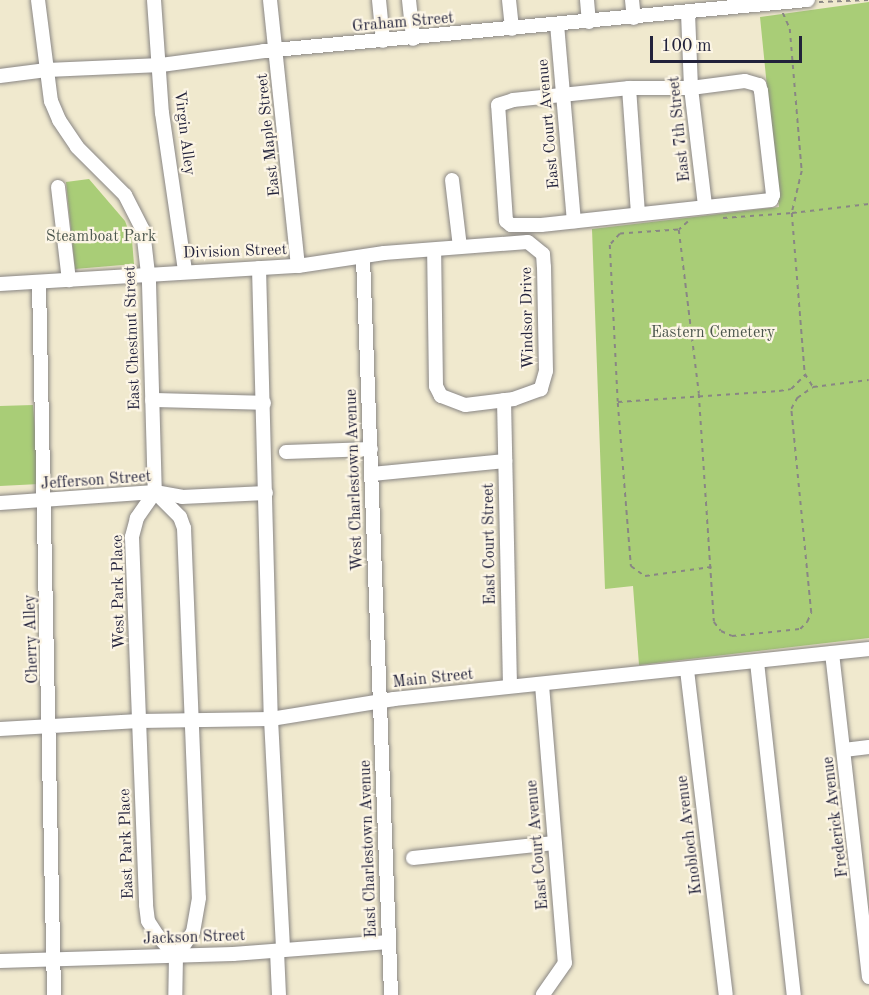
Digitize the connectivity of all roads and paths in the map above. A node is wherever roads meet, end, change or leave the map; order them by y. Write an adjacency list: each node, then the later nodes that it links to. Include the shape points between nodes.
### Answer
1 (38, 0): 22 (street, East Chestnut Street)
2 (154, 0): 21 (street, Virgin Alley)
3 (270, 0): 20 (street, East Maple Street)
4 (379, 0): 19 (street)
5 (409, 0): 18 (street)
6 (509, 0): 17 (street)
7 (586, 0): 15 (street)
8 (632, 0): 14 (street)
9 (869, 0): 10 (path)
10 (810, 1): 12 (street, Graham Street)
11 (752, 4): 12 (street, Graham Street); 13 (street, Graham Street)
12 (779, 4): 31 (path, via 790,29 802,171)
13 (688, 13): 14 (street, Graham Street); 25 (street, East 7th Street)
14 (634, 18): 15 (street, Graham Street)
15 (589, 22): 16 (street, Graham Street)
16 (557, 24): 17 (street, Graham Street); 26 (street, East Court Avenue)
17 (512, 28): 18 (street, Graham Street)
18 (413, 39): 19 (street, Graham Street)
19 (383, 41): 20 (street, Graham Street)
20 (276, 50): 21 (street, Graham Street); 40 (street, East Maple Street)
21 (161, 64): 22 (street, Graham Street); 42 (street, Virgin Alley, via 162,112)
22 (47, 70): 23 (street, Graham Street); 43 (street, East Chestnut Street, via 59,120 77,147 125,195 136,212 146,244)
23 (0, 76)
24 (629, 88): 25 (street); 26 (street); 32 (street)
25 (691, 88): 30 (street, East 7th Street); 30 (street, via 745,81 759,85 773,195 771,200)
26 (564, 95): 35 (street, East Court Avenue); 35 (street, via 498,105 502,193 506,221 511,225)
27 (452, 180): 37 (street)
28 (58, 187): 44 (street)
29 (869, 204): 31 (path)
30 (705, 206): 32 (street)
31 (792, 213): 33 (path); 47 (path)
32 (638, 214): 35 (street)
33 (717, 219)
34 (696, 220): 36 (path, via 684,223)
35 (574, 221)
36 (679, 230): 50 (path); 53 (path, via 620,234 610,244)
37 (460, 247): 38 (street, Windsor Drive); 52 (street, Windsor Drive, via 528,242 543,254 545,378 534,394)
38 (434, 251): 39 (street, Windsor Drive); 52 (street, Windsor Drive, via 435,386 441,396 457,403)
39 (363, 258): 40 (street, Division Street); 55 (street, West Charlestown Avenue)
40 (298, 266): 41 (street, Division Street)
41 (259, 268): 42 (street, Division Street); 54 (street)
42 (185, 270): 43 (street, Division Street)
43 (148, 274): 44 (street, Division Street); 51 (street, East Chestnut Street)
44 (69, 280): 45 (street, Division Street)
45 (39, 283): 46 (street, Division Street); 61 (street, Cherry Alley)
46 (0, 284)
47 (805, 374): 49 (path); 50 (path, via 791,388 780,391)
48 (869, 380): 49 (path)
49 (813, 387): 63 (path, via 797,398 790,425 811,613 807,622 801,629 732,636 721,631 714,622)
50 (699, 394): 53 (path); 63 (path)
51 (152, 400): 54 (street); 59 (street, East Chestnut Street)
52 (504, 400): 57 (street, East Court Street)
53 (618, 402): 63 (path, via 631,566 645,576)
54 (264, 403): 60 (street)
55 (371, 449): 56 (street); 58 (street, West Charlestown Avenue)
56 (286, 452)
57 (505, 461): 58 (street); 69 (street, East Court Street)
58 (372, 474): 70 (street, West Charlestown Avenue)
59 (155, 492): 60 (street, Jefferson Street, via 182,497); 61 (street, Jefferson Street); 72 (street, via 180,517 184,528); 73 (street, West Park Place, via 137,518 132,537)
60 (266, 493): 71 (street)
61 (43, 501): 62 (street, Jefferson Street); 74 (street, Cherry Alley)
62 (0, 503)
63 (711, 567)
64 (869, 649): 65 (street, Main Street)
65 (832, 653): 66 (street, Main Street); 77 (street, Frederick Avenue)
66 (757, 662): 67 (street, Main Street); 94 (street)
67 (687, 670): 68 (street, Main Street); 93 (street, Knobloch Avenue)
68 (542, 685): 69 (street, Main Street); 79 (street, East Court Avenue)
69 (510, 687): 70 (street, Main Street)
70 (380, 701): 71 (street, Main Street); 82 (street, East Charlestown Avenue)
71 (271, 719): 72 (street, Main Street); 83 (street)
72 (190, 720): 73 (street, Main Street); 84 (street, via 200,898 193,932)
73 (139, 721): 74 (street, Main Street); 84 (street, East Park Place, via 146,904 156,935)
74 (51, 726): 75 (street, Main Street); 85 (street, Cherry Alley)
75 (0, 729)
76 (869, 747): 77 (street)
77 (844, 750): 78 (street, Frederick Avenue)
78 (862, 837): 81 (street, Frederick Avenue)
79 (554, 843): 80 (street); 88 (street, East Court Avenue, via 565,963)
80 (413, 858)
81 (866, 916): 87 (street, Frederick Avenue)
82 (389, 942): 83 (street, Jackson Street); 92 (street, East Charlestown Avenue)
83 (280, 951): 84 (street, Jackson Street); 91 (street)
84 (176, 956): 85 (street, Jackson Street); 90 (street)
85 (52, 958): 86 (street, Jackson Street); 89 (street, Cherry Alley)
86 (0, 961)
87 (869, 978)
88 (552, 992)
89 (54, 995)
90 (175, 995)
91 (279, 995)
92 (391, 995)
93 (726, 995)
94 (794, 995)

